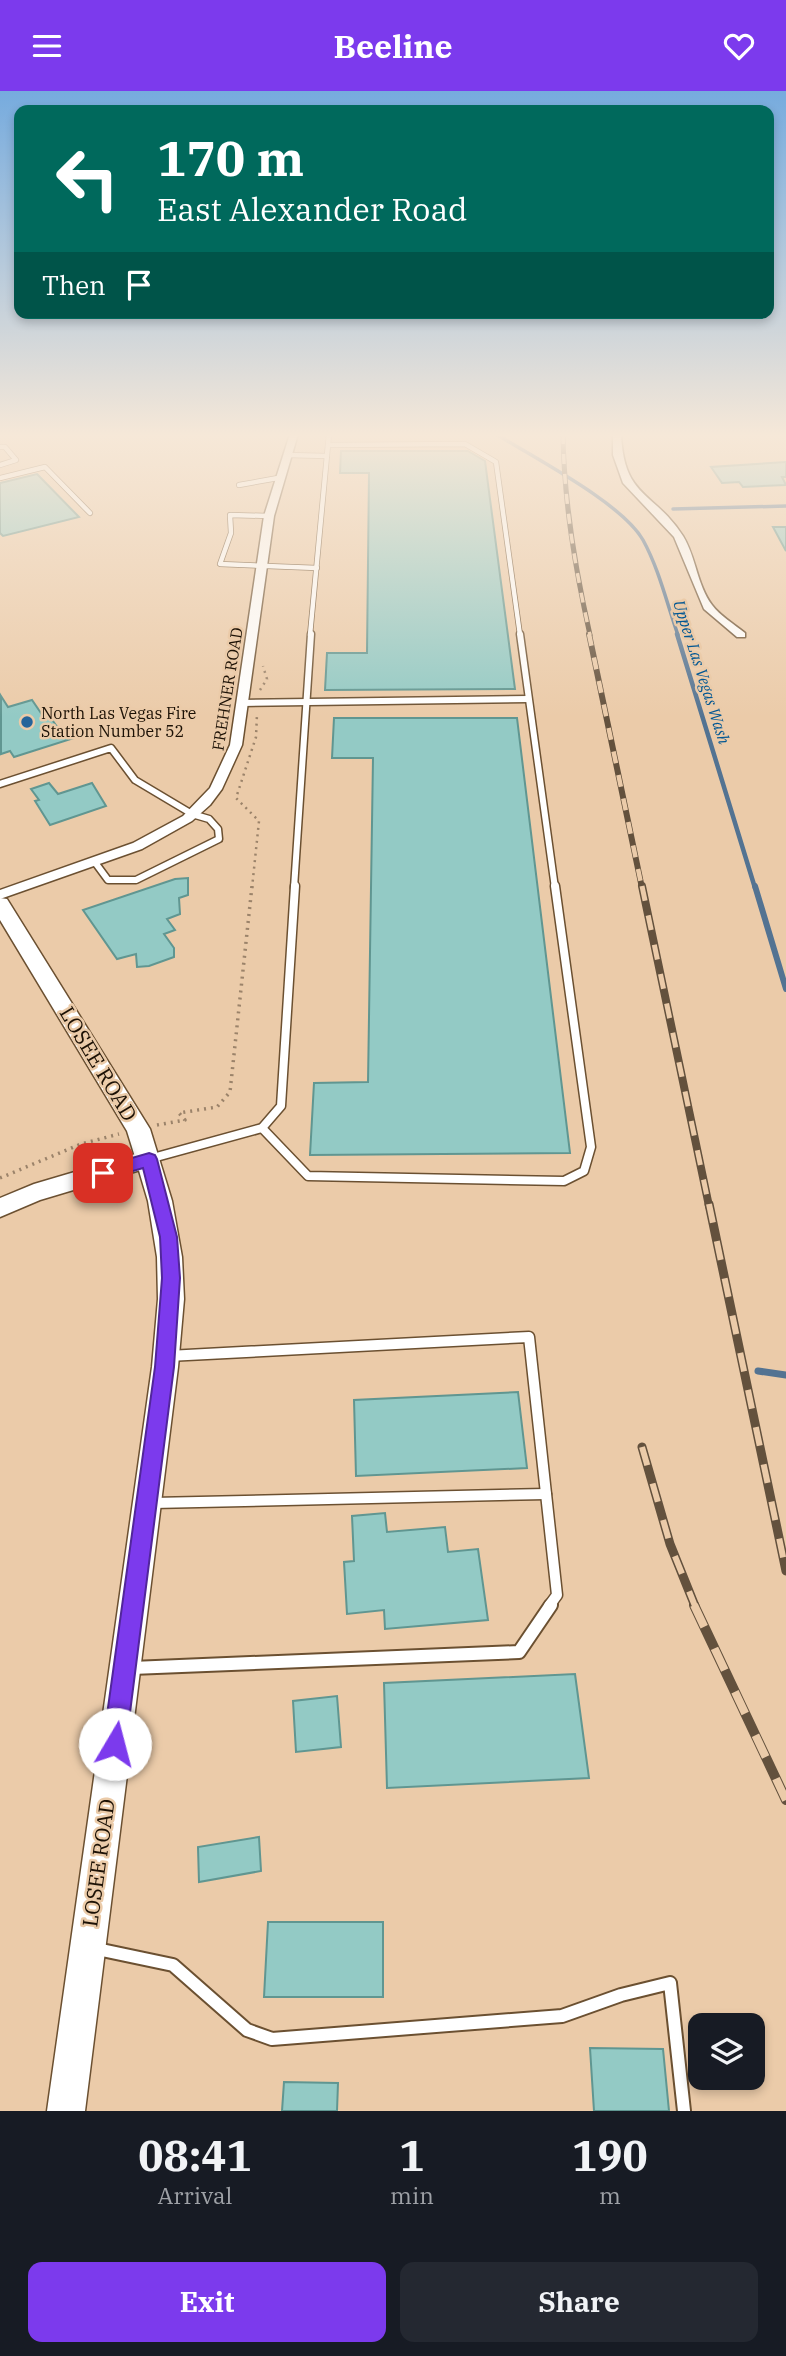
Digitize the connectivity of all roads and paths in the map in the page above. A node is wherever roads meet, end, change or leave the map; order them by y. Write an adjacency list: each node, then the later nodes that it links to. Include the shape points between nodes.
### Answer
1 (231, 528): 6 (lane, via 220,564)
2 (267, 528): 6 (street, FREHNER ROAD)
3 (321, 528): 7 (lane)
4 (505, 528): 10 (lane)
5 (671, 528): 8 (street, via 685,548 706,604)
6 (261, 566): 7 (lane); 13 (street, FREHNER ROAD)
7 (317, 568): 11 (lane)
8 (741, 635)
9 (265, 655): 12 (path, via 267,679)
10 (528, 699): 11 (lane); 19 (lane, via 591,1147 584,1171 564,1181 308,1176)
11 (306, 701): 12 (lane); 19 (lane, via 281,1106)
12 (257, 702): 13 (lane); 20 (path, via 256,737 236,798 259,821 230,1092 217,1107 179,1112 185,1120)
13 (242, 703): 15 (street, FREHNER ROAD, via 230,764 214,791)
14 (0, 784): 15 (lane, via 111,748 135,780)
15 (192, 814): 16 (street, FREHNER ROAD, via 157,836); 16 (lane, via 209,819 218,829 219,839 136,880 108,880)
16 (94, 861): 17 (street, FREHNER ROAD)
17 (0, 895)
18 (3, 916): 20 (main road, LOSEE ROAD)
19 (262, 1128): 21 (lane)
20 (138, 1129): 21 (main road, LOSEE ROAD); 22 (path, via 81,1144)
21 (149, 1159): 23 (street, via 34,1193); 24 (main road, LOSEE ROAD, via 169,1237)
22 (0, 1178)
23 (0, 1208)
24 (165, 1356): 25 (lane, via 529,1337); 26 (main road, LOSEE ROAD)
25 (546, 1494): 26 (lane); 27 (lane, via 557,1595 519,1652)
26 (147, 1503): 27 (main road, LOSEE ROAD)
27 (125, 1668): 28 (main road, LOSEE ROAD)
28 (88, 1946): 29 (main road, LOSEE ROAD); 30 (lane, via 173,1965 247,2030 272,2039 562,2016 670,1983)
29 (66, 2111)
30 (684, 2111)

